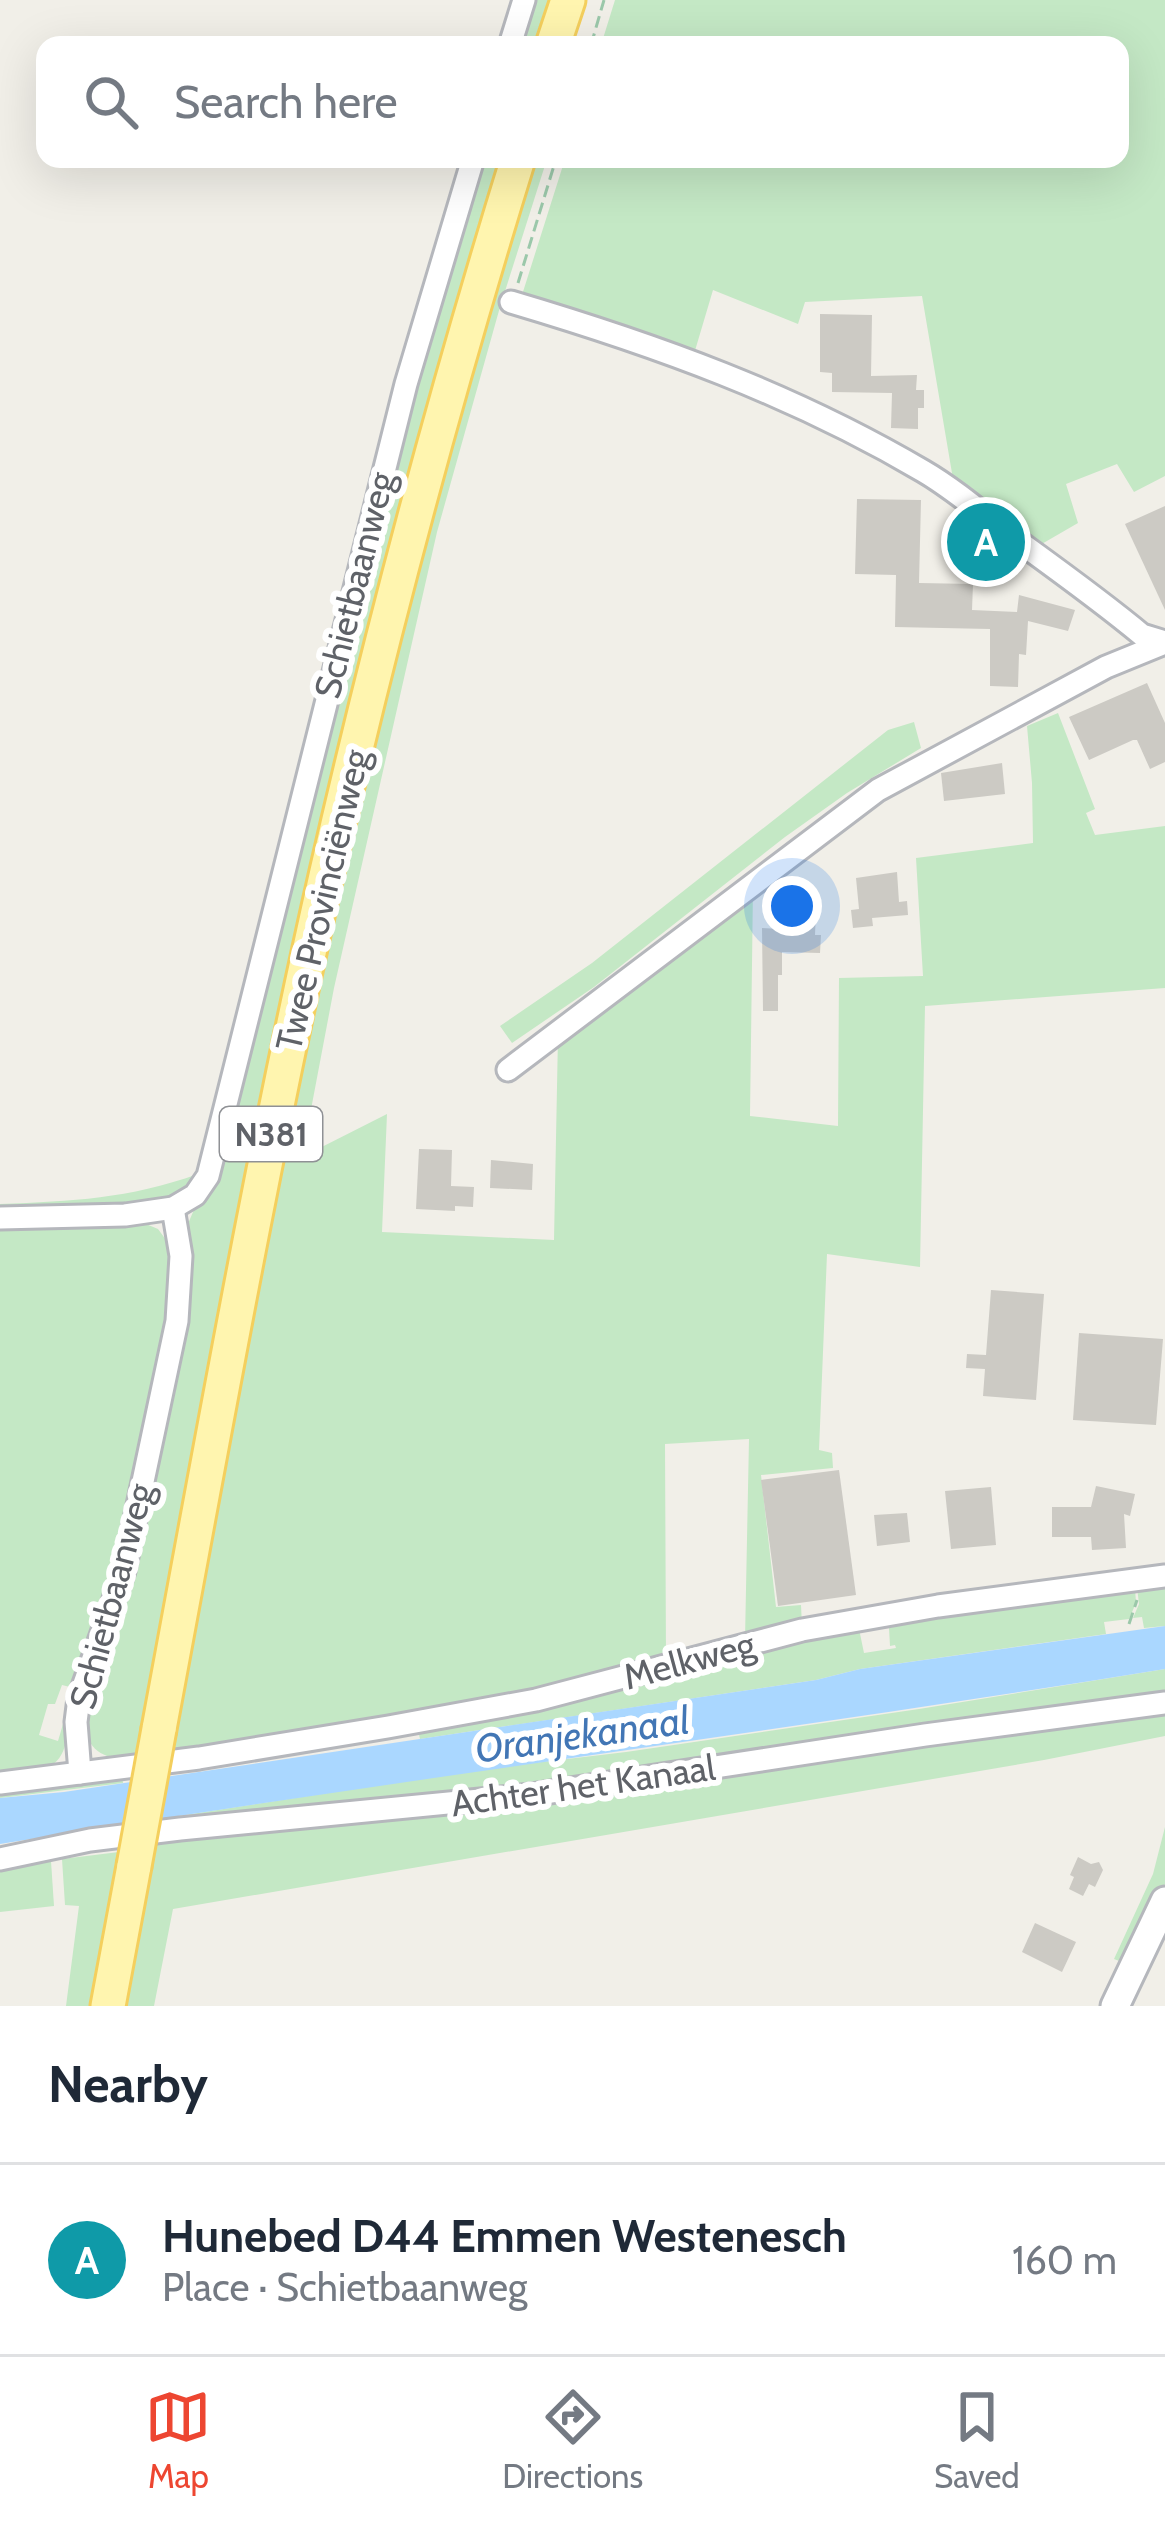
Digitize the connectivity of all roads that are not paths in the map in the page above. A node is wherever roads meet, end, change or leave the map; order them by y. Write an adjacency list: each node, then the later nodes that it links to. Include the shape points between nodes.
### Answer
1 (524, 0): 3 (street)
2 (568, 0): 4 (main road)
3 (513, 36)
4 (556, 36)
5 (470, 168): 10 (street, Schietbaanweg, via 384,468 208,1176)
6 (515, 168): 18 (main road, Twee Provinciënweg / N381, bridge, via 331,855 253,1222)
7 (511, 302): 8 (street, via 712,368 856,434 928,473 1142,634)
8 (1165, 643): 9 (street, via 878,790)
9 (508, 1070)
10 (173, 1208): 11 (street); 14 (street, Schietbaanweg, via 181,1256 177,1321 124,1571 79,1698)
11 (0, 1217)
12 (1165, 1576): 14 (street, Melkweg, via 802,1630 536,1700)
13 (1165, 1703): 16 (street, Achter het Kanaal, via 531,1796 180,1829)
14 (80, 1773): 15 (street, Melkweg)
15 (0, 1783)
16 (0, 1859)
17 (1165, 1901): 19 (street)
18 (108, 2006)
19 (1115, 2006)

